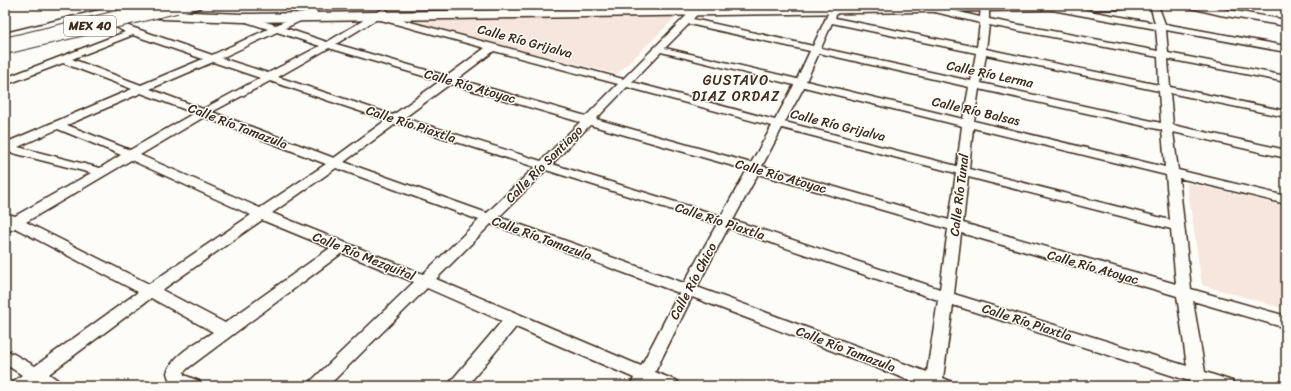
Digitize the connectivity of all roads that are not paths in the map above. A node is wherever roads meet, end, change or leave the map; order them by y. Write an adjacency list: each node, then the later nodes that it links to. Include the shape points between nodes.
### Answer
1 (128, 5): 2 (street)
2 (135, 5): 10 (main road); 15 (street)
3 (782, 5): 14 (main road)
4 (1122, 5): 7 (main road)
5 (1154, 5): 21 (street)
6 (1190, 5): 18 (street)
7 (1045, 6): 11 (main road); 21 (street)
8 (214, 7): 9 (main road); 16 (main road)
9 (184, 8): 10 (main road); 17 (main road); 20 (main road); 25 (main road, MEX 40, bridge)
10 (153, 10): 20 (street); 23 (main road, MEX 40)
11 (985, 11): 12 (main road, via 930,8); 30 (street, Calle Río Tunal); 32 (street)
12 (834, 12): 14 (main road); 28 (street, Calle Río Chico); 30 (street)
13 (381, 13): 14 (main road); 16 (main road); 24 (street); 26 (street, Calle Río Grijalva)
14 (694, 13): 27 (street, Calle Río Santiago); 28 (street, Calle Río Lerma)
15 (100, 14): 19 (street, via 117,17); 23 (street)
16 (307, 15): 17 (main road); 22 (street)
17 (243, 18): 22 (street, Calle Río Atoyac)
18 (1286, 23)
19 (117, 25): 20 (street); 31 (street)
20 (133, 26): 33 (street, Calle Río Piaxtla); 34 (street)
21 (1161, 27): 29 (street); 32 (street)
22 (277, 29): 24 (street, Calle Río Atoyac); 33 (street)
23 (5, 38)
24 (328, 45): 35 (street); 37 (street, Calle Río Atoyac)
25 (5, 46)
26 (493, 47): 37 (street); 39 (street, Calle Río Grijalva)
27 (659, 49): 39 (street, Calle Río Santiago); 40 (street, Calle Río Balsas)
28 (817, 50): 40 (street, Calle Río Chico); 41 (street, Calle Río Lerma)
29 (1286, 50)
30 (982, 51): 41 (street, Calle Río Tunal); 43 (street)
31 (5, 53)
32 (1162, 56): 36 (street); 43 (street)
33 (212, 58): 35 (street, Calle Río Piaxtla); 42 (street)
34 (62, 60): 38 (street); 42 (street, Calle Río Tamazula)
35 (270, 77): 44 (street); 46 (street, Calle Río Piaxtla)
36 (1286, 79)
37 (448, 80): 46 (street); 47 (street, Calle Río Atoyac)
38 (5, 82)
39 (624, 82): 47 (street, Calle Río Santiago); 49 (street, Calle Río Grijalva)
40 (800, 84): 48 (street, Calle Río Balsas); 49 (street, Calle Río Chico)
41 (974, 84): 48 (street, Calle Río Tunal); 51 (street, Calle Río Lerma)
42 (139, 89): 44 (street, Calle Río Tamazula); 50 (street)
43 (1165, 89): 45 (street); 51 (street)
44 (203, 113): 54 (street); 55 (street, Calle Río Tamazula)
45 (1286, 114)
46 (395, 119): 55 (street); 56 (street, Calle Río Piaxtla)
47 (588, 119): 56 (street, Calle Río Santiago); 57 (street, Calle Río Atoyac)
48 (968, 123): 58 (street, Calle Río Tunal); 60 (street, Calle Río Balsas)
49 (778, 124): 57 (street, Calle Río Chico); 58 (street, Calle Río Grijalva)
50 (57, 125): 52 (street); 54 (street, Calle Río Mezquital)
51 (1167, 127): 53 (street, Calle Río Lerma); 60 (street)
52 (6, 147): 59 (street)
53 (1286, 154)
54 (131, 155): 59 (street); 62 (street, Calle Río Mezquital)
55 (335, 163): 62 (street); 63 (street, Calle Río Tamazula)
56 (544, 166): 63 (street, Calle Río Santiago); 65 (street, Calle Río Piaxtla)
57 (753, 168): 65 (street, Calle Río Chico); 67 (street, Calle Río Atoyac)
58 (962, 170): 66 (street, Calle Río Grijalva); 67 (street, Calle Río Tunal)
59 (102, 172): 64 (street)
60 (1171, 172): 61 (street, Calle Río Balsas); 66 (street)
61 (1286, 200)
62 (261, 214): 68 (street, Calle Río Mezquital); 71 (street)
63 (489, 219): 69 (street, Calle Río Santiago); 70 (street, Calle Río Tamazula)
64 (8, 222): 71 (street)
65 (724, 222): 70 (street, Calle Río Chico); 73 (street, Calle Río Piaxtla)
66 (1177, 226): 72 (street)
67 (955, 227): 72 (street, Calle Río Atoyac); 73 (street, Calle Río Tunal)
68 (342, 246): 69 (street, Calle Río Mezquital); 76 (street)
69 (425, 281): 74 (street, Calle Río Mezquital); 85 (street, Calle Río Santiago)
70 (688, 290): 79 (street, Calle Río Chico); 81 (street, Calle Río Tamazula)
71 (150, 291): 76 (street); 78 (street)
72 (1184, 293): 75 (street, Calle Río Atoyac); 80 (street)
73 (947, 297): 80 (street, Calle Río Piaxtla); 81 (street, Calle Río Tunal)
74 (513, 319): 79 (street, Calle Río Mezquital); 86 (street)
75 (1286, 322)
76 (224, 331): 84 (street, via 176,369 176,380)
77 (5, 356): 78 (street)
78 (36, 374): 82 (street); 83 (street)
79 (642, 381): 87 (street, Calle Río Mezquital)
80 (1198, 381): 88 (street, Calle Río Piaxtla)
81 (937, 385)
82 (20, 386)
83 (53, 386)
84 (193, 386)
85 (317, 386)
86 (457, 386)
87 (671, 386)
88 (1226, 386)

